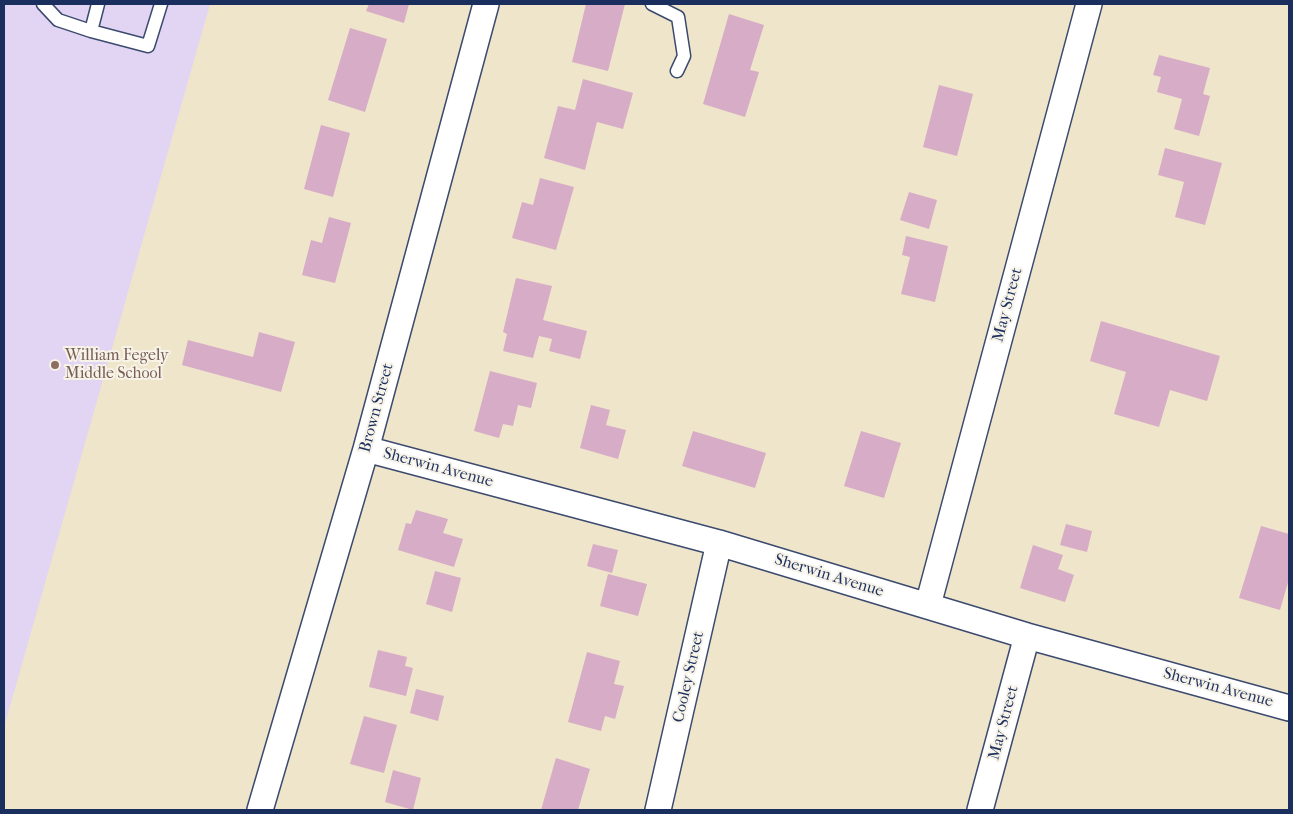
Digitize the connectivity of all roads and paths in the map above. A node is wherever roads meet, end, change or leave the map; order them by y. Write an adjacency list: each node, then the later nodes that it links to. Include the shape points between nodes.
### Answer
1 (44, 4): 7 (lane, via 58,20)
2 (98, 4): 7 (lane)
3 (161, 4): 7 (lane, via 148,46)
4 (486, 4): 9 (street, Brown Street)
5 (652, 4): 8 (lane, via 678,17 684,56)
6 (1089, 4): 11 (street, May Street)
7 (90, 31)
8 (677, 71)
9 (366, 449): 10 (street, Sherwin Avenue); 14 (street, Brown Street)
10 (719, 543): 11 (street, Sherwin Avenue); 15 (street, Cooley Street)
11 (928, 605): 12 (street, Sherwin Avenue)
12 (1027, 636): 13 (street, Sherwin Avenue); 16 (street, May Street)
13 (1289, 708)
14 (260, 810)
15 (658, 810)
16 (980, 810)

